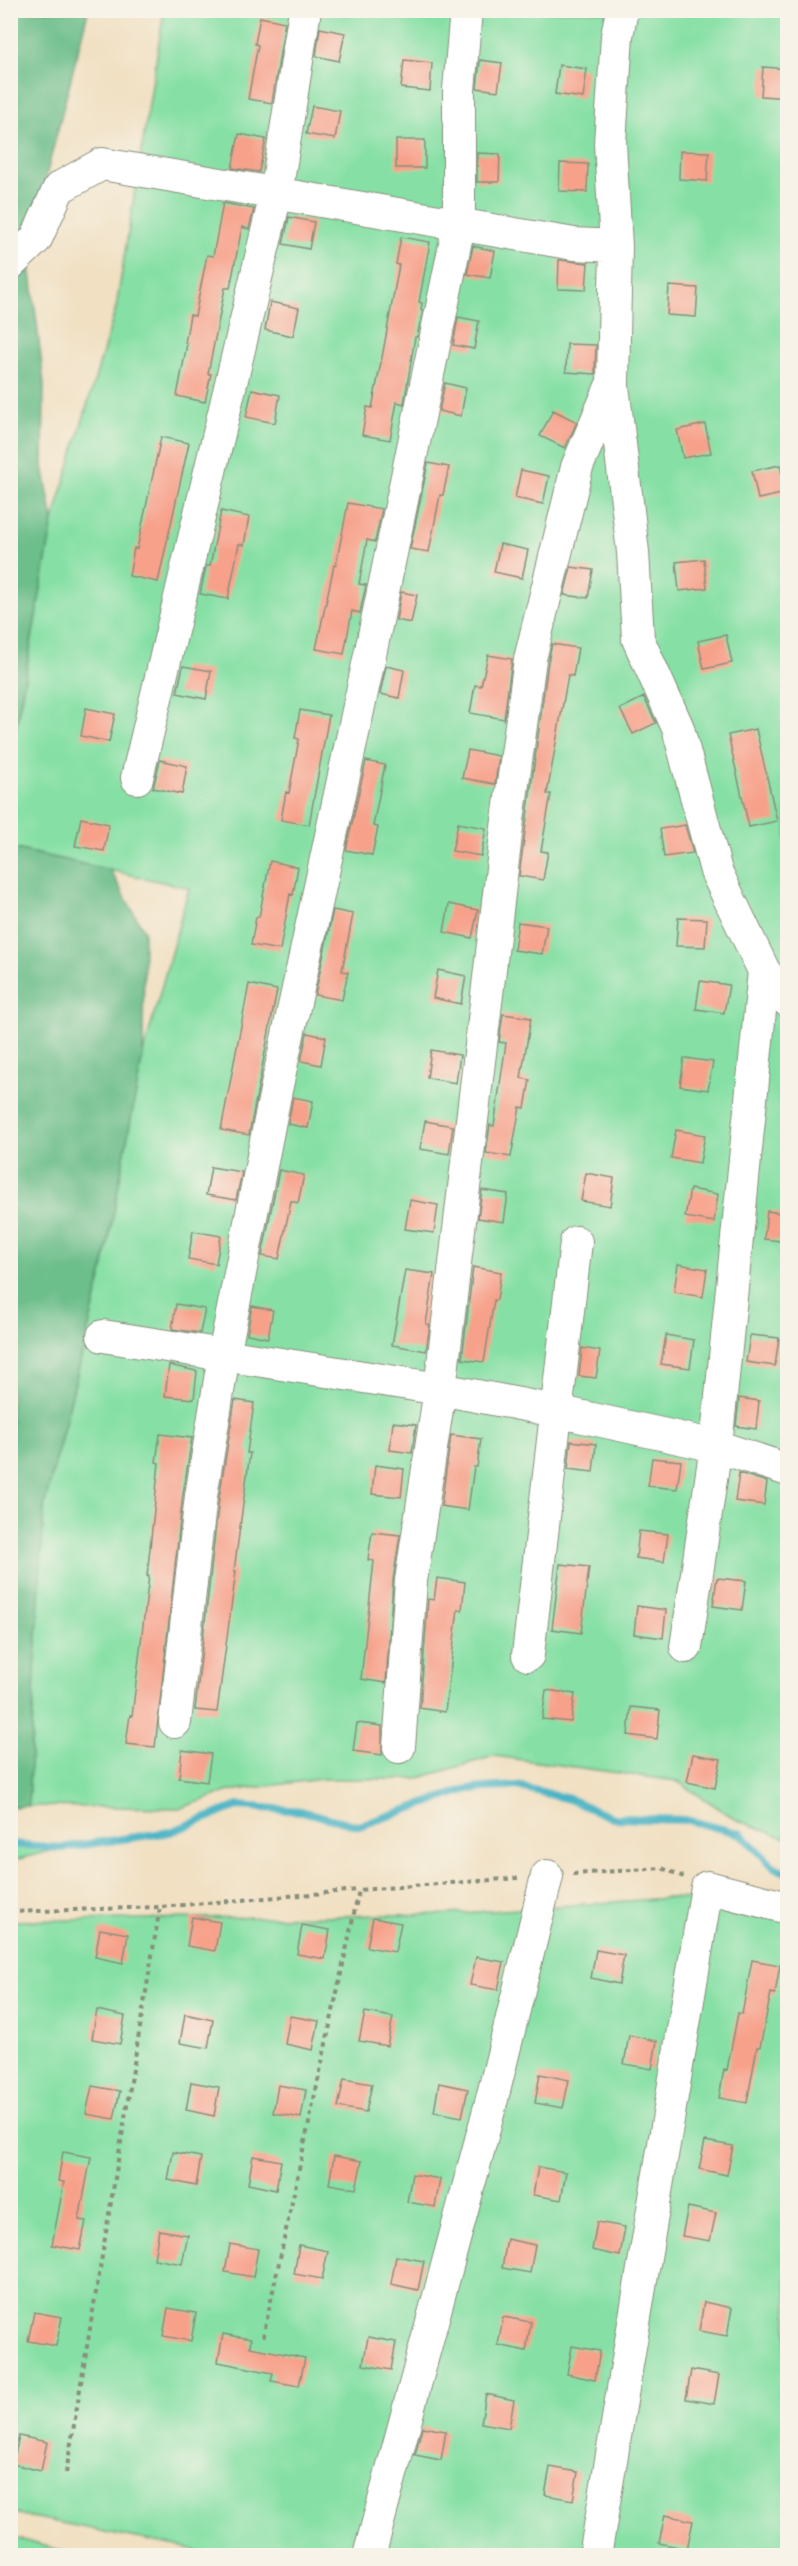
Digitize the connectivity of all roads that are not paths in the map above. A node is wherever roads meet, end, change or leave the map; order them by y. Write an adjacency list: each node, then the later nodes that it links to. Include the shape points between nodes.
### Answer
1 (304, 10): 4 (lane)
2 (466, 10): 5 (lane, via 459,90)
3 (622, 10): 6 (lane, via 610,143)
4 (276, 194): 5 (lane); 7 (lane, via 102,164 59,188 36,239); 9 (lane)
5 (459, 225): 6 (lane, via 574,244); 14 (lane, via 274,1095)
6 (616, 246): 8 (lane)
7 (10, 264)
8 (613, 382): 10 (lane, via 633,552 638,639 678,728 716,871); 15 (lane, via 577,467 530,659)
9 (137, 778)
10 (764, 971): 11 (lane); 17 (lane)
11 (788, 1001)
12 (576, 1242): 16 (lane)
13 (103, 1336): 14 (lane)
14 (224, 1354): 15 (lane); 21 (lane, via 201,1497)
15 (440, 1389): 16 (lane); 22 (lane, via 411,1581)
16 (556, 1411): 17 (lane); 20 (lane)
17 (716, 1446): 18 (lane); 19 (lane)
18 (788, 1470)
19 (686, 1647)
20 (528, 1655)
21 (176, 1722)
22 (399, 1747)
23 (547, 1876): 25 (lane, via 492,2099)
24 (788, 1908): 26 (lane, via 706,1887)
25 (369, 2556)
26 (595, 2556)

